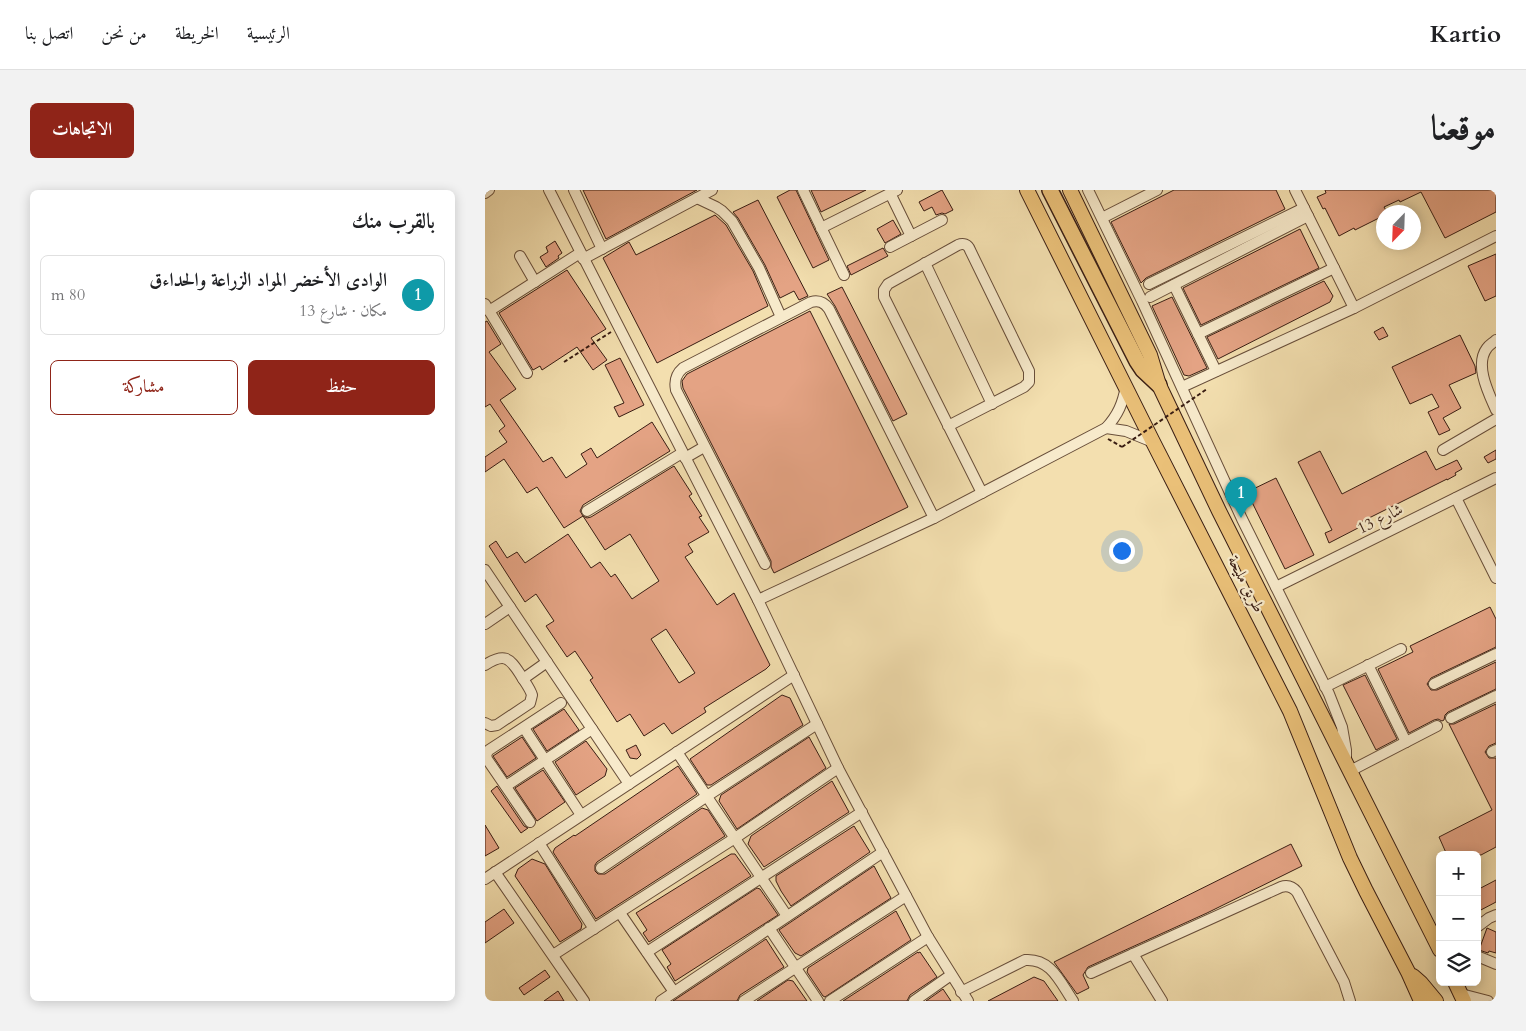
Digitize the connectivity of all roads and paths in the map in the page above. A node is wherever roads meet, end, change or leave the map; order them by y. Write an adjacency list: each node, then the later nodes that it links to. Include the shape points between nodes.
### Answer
1 (489, 190): 13 (street)
2 (549, 190): 24 (street)
3 (573, 190): 22 (street)
4 (711, 190): 14 (street)
5 (803, 190): 18 (street)
6 (1027, 190): 42 (main road, طريق مليحة)
7 (1050, 190): 41 (highway, via 1137,361)
8 (1070, 190): 41 (main road, طريق مليحة, via 1151,355)
9 (1088, 190): 16 (street)
10 (1157, 190): 16 (street)
11 (1295, 190): 15 (street)
12 (894, 192): 18 (street); 19 (street)
13 (485, 193)
14 (697, 198): 22 (street); 34 (street, via 716,207 732,221 759,268)
15 (1306, 212): 26 (street); 29 (street); 30 (street)
16 (1102, 218): 43 (street)
17 (942, 220): 19 (street)
18 (821, 228): 27 (street)
19 (911, 236): 21 (street)
20 (1496, 236): 33 (street)
21 (890, 247)
22 (602, 249): 24 (street)
23 (520, 256): 28 (street)
24 (582, 256): 28 (street); 35 (street)
25 (925, 263): 45 (street); 45 (street, via 960,244 969,247 1029,371 1027,385); 48 (street, via 888,284 884,297)
26 (1334, 268): 33 (street); 36 (street)
27 (843, 275)
28 (535, 282): 32 (street)
29 (1149, 284)
30 (1174, 285): 31 (street); 36 (street)
31 (1150, 297)
32 (487, 308): 40 (street)
33 (1354, 308): 39 (street)
34 (781, 317): 52 (street, via 678,372 676,390); 59 (street, via 816,300 826,304)
35 (618, 328): 38 (path); 54 (street)
36 (1198, 334): 39 (street)
37 (1496, 340): 46 (street, via 1485,350 1482,363 1483,380)
38 (564, 362)
39 (1216, 371): 43 (street)
40 (527, 373)
41 (1159, 385): 87 (main road, طريق مليحة)
42 (1126, 386): 49 (street, via 1120,409); 50 (main road, طريق مليحة)
43 (1182, 386): 63 (street)
44 (1207, 389): 51 (path, bridge)
45 (992, 404): 48 (street)
46 (1496, 410)
47 (1496, 419): 53 (street)
48 (949, 426): 56 (street)
49 (1106, 428): 50 (street, via 1135,434); 56 (street)
50 (1153, 442): 117 (main road, طريق مليحة, via 1290,711 1350,858)
51 (1122, 447)
52 (704, 448): 54 (street); 60 (street)
53 (1443, 450)
54 (684, 455): 58 (street); 64 (street)
55 (1496, 478): 57 (street, شارع 13)
56 (982, 493): 59 (street)
57 (1456, 498): 62 (street); 63 (street, شارع 13)
58 (587, 511)
59 (934, 518): 64 (street)
60 (765, 564)
61 (485, 570): 65 (street)
62 (1496, 578)
63 (1276, 587): 75 (street)
64 (758, 600): 72 (street)
65 (510, 608): 66 (street); 69 (street)
66 (485, 624)
67 (1401, 649): 71 (street)
68 (1496, 654): 74 (street)
69 (547, 662): 73 (street); 83 (street)
70 (485, 665): 73 (street, via 498,658 506,659)
71 (1368, 665): 75 (street); 84 (street)
72 (793, 675): 80 (street); 85 (street)
73 (523, 678): 79 (street, via 532,695 530,703 497,725)
74 (1434, 684)
75 (1325, 687): 87 (street, via 1342,727)
76 (1496, 696): 78 (street)
77 (561, 703): 82 (street)
78 (1451, 718)
79 (485, 723)
80 (817, 724): 88 (street); 91 (street)
81 (1437, 726): 84 (street)
82 (524, 728): 86 (street); 90 (street, via 486,754)
83 (592, 728): 86 (street); 89 (street)
84 (1406, 742): 87 (street)
85 (677, 752): 89 (street); 91 (street)
86 (545, 760): 90 (street); 93 (street)
87 (1348, 767): 110 (main road, طريق مليحة)
88 (838, 768): 92 (street); 95 (street)
89 (629, 784): 93 (street)
90 (506, 786): 94 (street)
91 (707, 796): 95 (street); 98 (street)
92 (862, 812): 97 (street); 100 (street)
93 (581, 815): 96 (street)
94 (530, 822)
95 (735, 838): 100 (street); 103 (street)
96 (539, 843): 99 (street); 108 (street)
97 (883, 852): 102 (street); 105 (street)
98 (601, 868)
99 (495, 872): 101 (street); 113 (street)
100 (761, 877): 105 (street); 111 (street)
101 (485, 879)
102 (905, 896): 109 (street); 116 (street)
103 (620, 913): 108 (street); 111 (street)
104 (1496, 915): 106 (street)
105 (787, 916): 107 (street)
106 (1481, 924)
107 (769, 928): 116 (street); 120 (street)
108 (594, 929): 113 (street)
109 (928, 937): 119 (street); 127 (street)
110 (1436, 942)
111 (647, 952): 120 (street)
112 (1133, 954): 118 (street); 131 (street); 132 (street, via 1288,886 1297,892)
113 (553, 956): 123 (street)
114 (1481, 958): 115 (street)
115 (1496, 964)
116 (795, 967): 125 (street); 126 (street)
117 (1408, 972): 133 (main road, طريق مليحة); 134 (main road)
118 (1091, 973)
119 (951, 975): 121 (street); 128 (street)
120 (674, 992): 124 (street)
121 (961, 992): 129 (street); 130 (street, via 1025,960 1033,960 1048,966)
122 (1460, 992): 135 (street)
123 (584, 1001)
124 (661, 1001)
125 (744, 1001)
126 (817, 1001)
127 (830, 1001)
128 (914, 1001)
129 (968, 1001)
130 (1073, 1001)
131 (1162, 1001)
132 (1350, 1001)
133 (1421, 1001)
134 (1436, 1001)
135 (1488, 1001)

